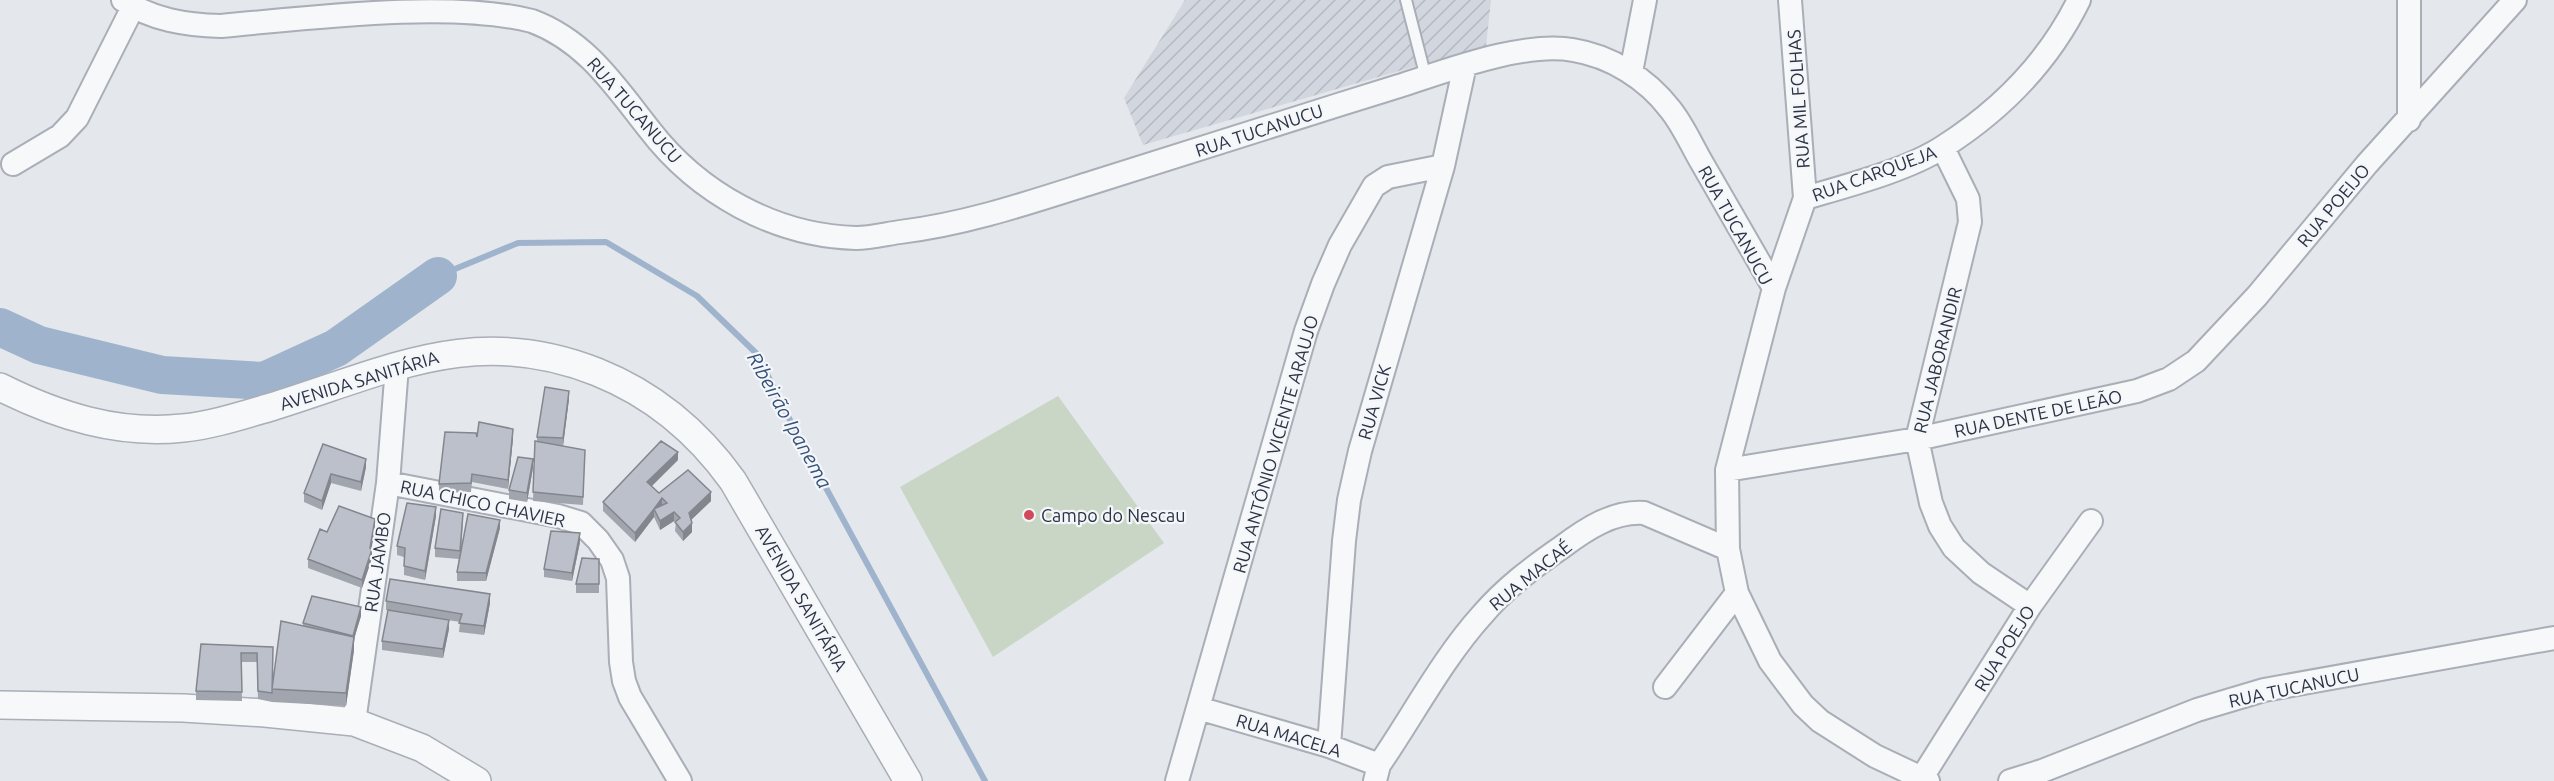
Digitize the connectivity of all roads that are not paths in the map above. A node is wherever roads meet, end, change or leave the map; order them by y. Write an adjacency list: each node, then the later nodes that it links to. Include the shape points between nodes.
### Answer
1 (1406, 0): 10 (lane)
2 (1645, 0): 9 (street)
3 (1790, 0): 15 (street, RUA MIL FOLHAS)
4 (2079, 0): 12 (street, RUA CARQUEJA, via 2066,26 2021,85)
5 (2409, 0): 11 (street)
6 (2515, 0): 11 (street, RUA POEIJO)
7 (128, 3): 10 (street, RUA TUCANUCU, via 164,19 190,25 221,26 417,8 494,12 531,20 562,35 589,55 652,134 716,192 789,229 861,238 920,230 1011,208); 13 (street, via 77,118 60,136)
8 (1465, 65): 9 (street, RUA TUCANUCU, via 1521,52 1570,49 1599,56); 10 (street, RUA TUCANUCU); 14 (street, RUA VICK)
9 (1631, 72): 16 (street, RUA TUCANUCU, via 1671,110)
10 (1426, 78)
11 (2409, 120): 19 (street, RUA POEIJO, via 2196,361 2169,379)
12 (1943, 148): 15 (street, RUA CARQUEJA, via 1916,161); 20 (street, RUA JABORANDIR, via 1968,199 1970,222)
13 (13, 164)
14 (1443, 166): 30 (street, RUA ANTÔNIO VICENTE ARAUJO, via 1380,181 1340,245 1306,331); 32 (street, RUA VICK, via 1349,500)
15 (1805, 198): 16 (street, RUA CARQUEJA)
16 (1774, 288): 21 (street, RUA TUCANUCU)
17 (397, 366): 18 (street, AVENIDA SANITÁRIA, via 236,417 156,430 84,421 45,409); 22 (street, RUA JAMBO); 37 (street, AVENIDA SANITÁRIA, via 444,354 491,350 538,354 580,365 629,385 680,422 733,481)
18 (0, 387)
19 (2137, 391): 20 (street, RUA DENTE DE LEÃO)
20 (1917, 439): 21 (street, RUA DENTE DE LEÃO); 26 (street, RUA JABORANDIR, via 1931,503 1954,548 1981,573)
21 (1727, 470): 24 (street, RUA TUCANUCU)
22 (388, 483): 31 (street, RUA JAMBO); 36 (street, RUA CHICO CHAVIER, via 558,516 581,523 598,540 612,560 618,578 621,662 630,697)
23 (2091, 521): 26 (street, RUA POEJO)
24 (1728, 549): 25 (street, RUA TUCANUCU); 33 (street, RUA MACAÉ, via 1644,513 1611,518 1577,536 1514,583 1483,613 1458,645)
25 (1737, 593): 28 (street); 34 (street, RUA TUCANUCU, via 1770,661 1803,705 1875,756)
26 (2030, 606): 34 (street, RUA POEJO)
27 (2554, 638): 39 (street, RUA TUCANUCU, via 2264,690 2197,710)
28 (1665, 687)
29 (0, 705): 31 (street, via 183,708)
30 (1198, 708): 32 (street, RUA MACELA); 38 (street, RUA ANTÔNIO VICENTE ARAUJO)
31 (354, 722): 35 (street, via 422,748)
32 (1329, 746): 33 (street, RUA MACELA)
33 (1377, 773)
34 (1924, 780)
35 (477, 781)
36 (680, 781)
37 (908, 781)
38 (1177, 781)
39 (2010, 781)

